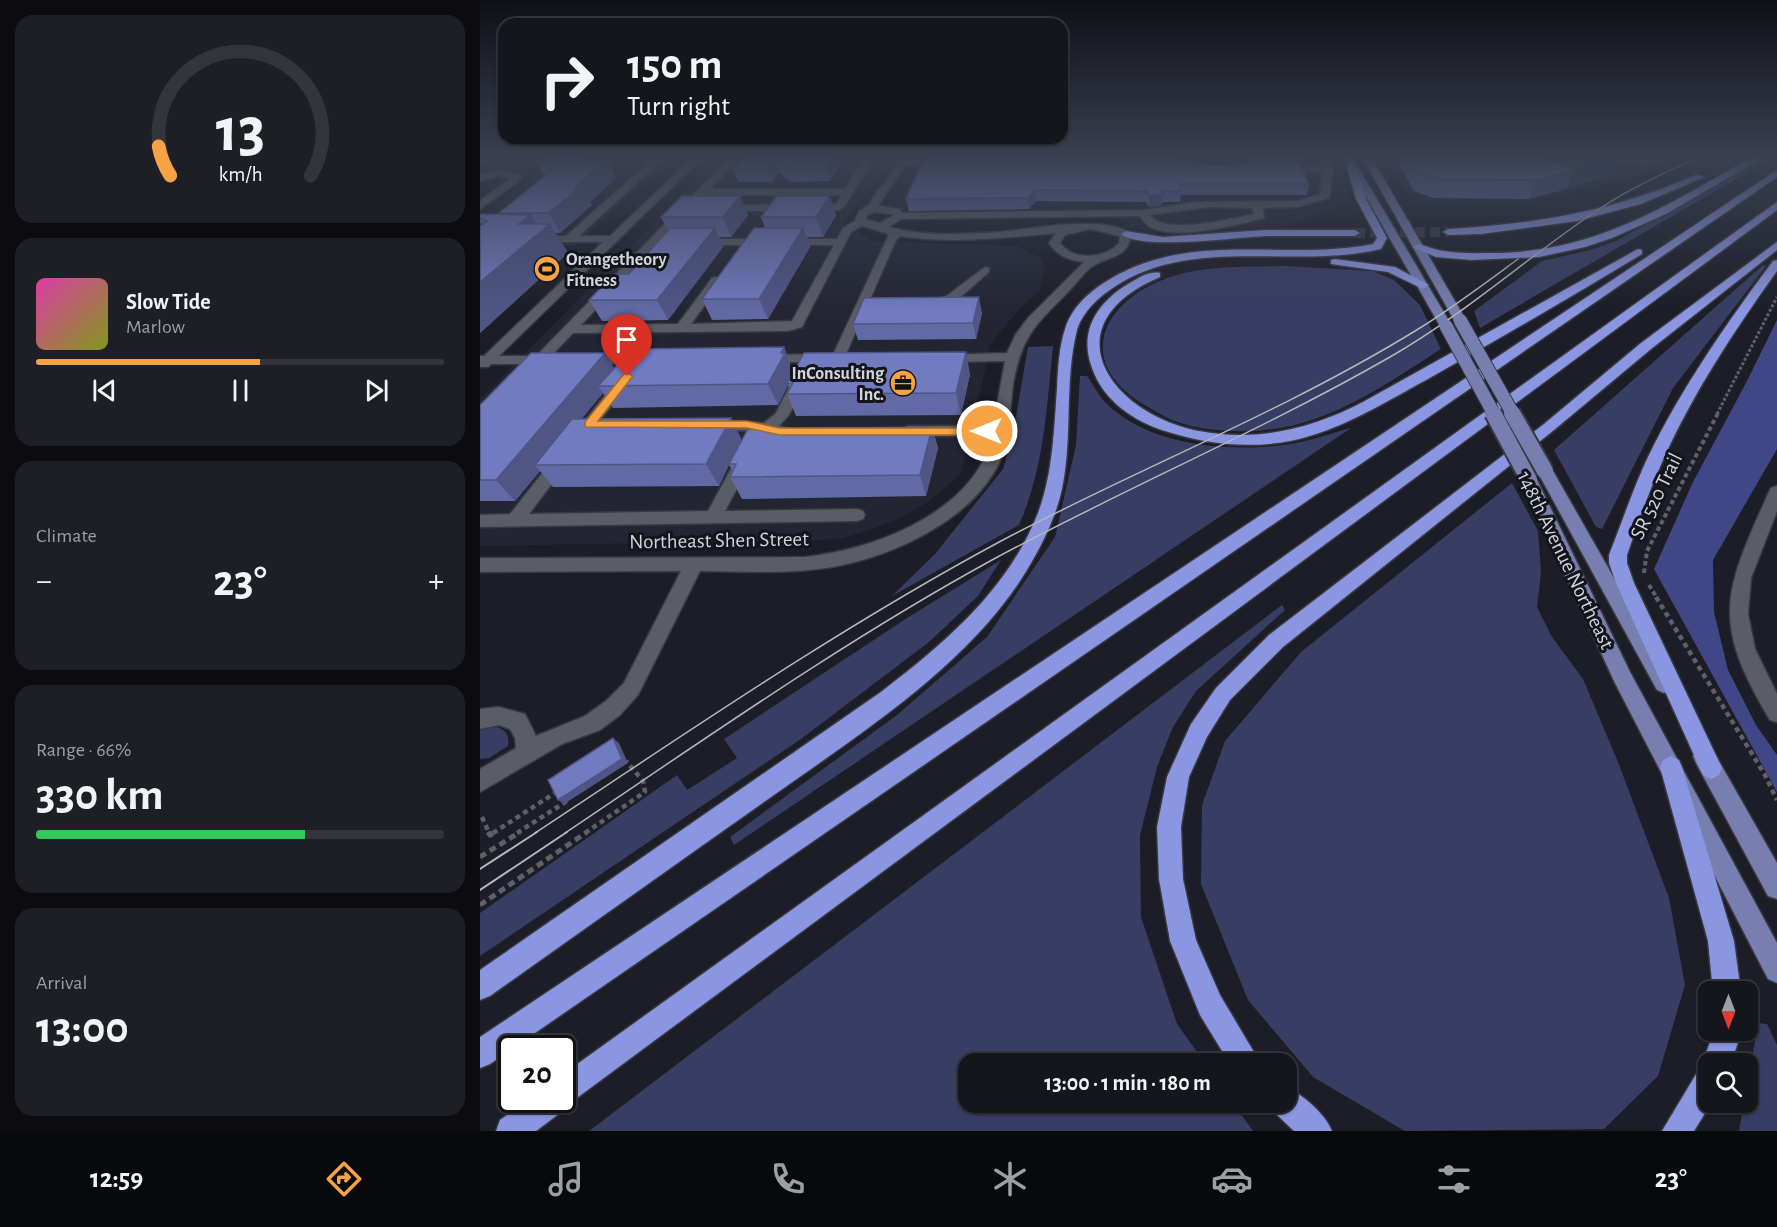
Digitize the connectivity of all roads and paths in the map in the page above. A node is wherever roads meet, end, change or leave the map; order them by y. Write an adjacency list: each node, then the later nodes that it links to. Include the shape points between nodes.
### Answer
1 (604, 208): 30 (street)
2 (645, 208): 31 (street)
3 (692, 208): 46 (street)
4 (710, 208): 5 (street)
5 (738, 208)
6 (872, 208): 18 (street)
7 (893, 208): 20 (street)
8 (1178, 208): 19 (street)
9 (1257, 208): 19 (street, via 1260,216 1190,226 1155,225)
10 (1366, 208): 89 (highway, via 1382,238 1377,247 1353,252 1187,255 1131,272 1094,294 1071,329 1057,469 1047,513 1024,560 999,598 956,645 899,692)
11 (1377, 208): 42 (main road, 148th Avenue Northeast)
12 (1395, 208): 35 (main road, 148th Avenue Northeast)
13 (1616, 208): 23 (highway, via 1532,227)
14 (1666, 208): 35 (highway, via 1582,245 1555,251 1476,257 1442,255)
15 (1719, 208): 42 (highway, via 1427,374 1351,414 1308,431 1249,440 1182,431 1151,420 1126,405 1109,389 1097,367 1095,327 1107,306 1136,283 1159,273 1246,261 1352,263 1391,269)
16 (1724, 208): 91 (highway)
17 (1773, 208): 92 (highway)
18 (868, 210): 20 (street, via 880,208); 21 (street, via 858,218)
19 (1144, 213): 20 (street)
20 (896, 215): 21 (street, via 885,225); 26 (street, via 900,227)
21 (865, 224): 25 (street); 33 (street, via 847,230)
22 (1079, 227): 27 (street, via 1101,226); 28 (street); 36 (street, via 1061,233 1054,243)
23 (1448, 232)
24 (1355, 233): 27 (highway, via 1265,233 1172,240)
25 (896, 234): 26 (street); 48 (street, via 891,238 844,358)
26 (909, 234): 28 (street)
27 (1126, 234): 37 (street, Northeast Shen Street, via 1118,252)
28 (1008, 235): 36 (street)
29 (526, 239): 30 (street)
30 (569, 239): 31 (street)
31 (612, 239): 54 (street)
32 (687, 242): 33 (street, via 741,247)
33 (841, 242): 45 (street, via 796,324)
34 (1777, 245): 90 (highway, via 1276,641 1223,694 1211,712 1178,777 1169,827 1171,879 1184,940 1210,1005)
35 (1418, 247): 63 (main road, 148th Avenue Northeast, bridge, via 1460,320)
36 (1058, 250): 37 (street, via 1077,258); 41 (street, via 1066,267)
37 (1098, 258): 41 (street, Northeast Shen Street)
38 (1777, 263): 77 (highway, via 1713,354 1661,446 1618,555 1625,583)
39 (985, 270): 44 (street, via 939,305)
40 (724, 271): 45 (street)
41 (1067, 283): 47 (street, Northeast Shen Street, via 1038,312)
42 (1423, 285): 63 (main road, 148th Avenue Northeast, bridge)
43 (1777, 297): 82 (path, SR 520 Trail, via 1647,550 1643,568 1663,609)
44 (914, 307)
45 (682, 328): 46 (street)
46 (569, 329): 51 (street)
47 (1013, 357): 49 (street); 61 (street, Northeast Shen Street)
48 (811, 358): 50 (street); 59 (street, via 782,415)
49 (933, 358)
50 (746, 359)
51 (540, 360): 52 (street); 54 (street); 55 (street)
52 (640, 360): 53 (street); 56 (street)
53 (664, 360)
54 (483, 363)
55 (525, 376)
56 (589, 424): 57 (street); 68 (street)
57 (611, 424)
58 (690, 424): 59 (street, via 747,424)
59 (765, 430): 62 (street); 66 (street, via 753,442)
60 (895, 431): 61 (street)
61 (999, 431): 69 (street, Northeast Shen Street, via 994,456 970,490 926,526 896,541 867,553 832,560)
62 (803, 432)
63 (1537, 476): 76 (main road, 148th Avenue Northeast, via 1553,527 1622,677); 77 (main road, 148th Avenue Northeast)
64 (1777, 492): 71 (street, via 1742,579 1738,604 1741,634 1756,680)
65 (857, 515): 66 (street)
66 (714, 516): 68 (street)
67 (480, 521): 68 (street)
68 (514, 521)
69 (694, 564): 70 (street, Northeast Shen Street); 73 (street, via 631,689 592,723 554,737)
70 (480, 565)
71 (1777, 713)
72 (480, 719): 73 (street, via 499,716 517,721 526,737)
73 (527, 753): 79 (street)
74 (623, 757): 75 (path)
75 (628, 763): 78 (path); 86 (path, via 643,781 645,792)
76 (1671, 767): 87 (main road, 148th Avenue Northeast); 88 (highway, via 1721,940)
77 (1711, 768): 85 (main road, 148th Avenue Northeast)
78 (618, 770)
79 (480, 781)
80 (559, 790): 83 (path, via 490,835)
81 (577, 794): 84 (path)
82 (1777, 800)
83 (482, 817)
84 (480, 857)
85 (1777, 887)
86 (480, 905)
87 (1777, 970)
88 (1726, 981)
89 (480, 986)
90 (1240, 1053)
91 (480, 1054)
92 (576, 1083)
93 (1698, 1097): 98 (highway)
94 (536, 1113): 96 (highway)
95 (1297, 1113): 97 (highway)
96 (511, 1131)
97 (1317, 1131)
98 (1677, 1131)

